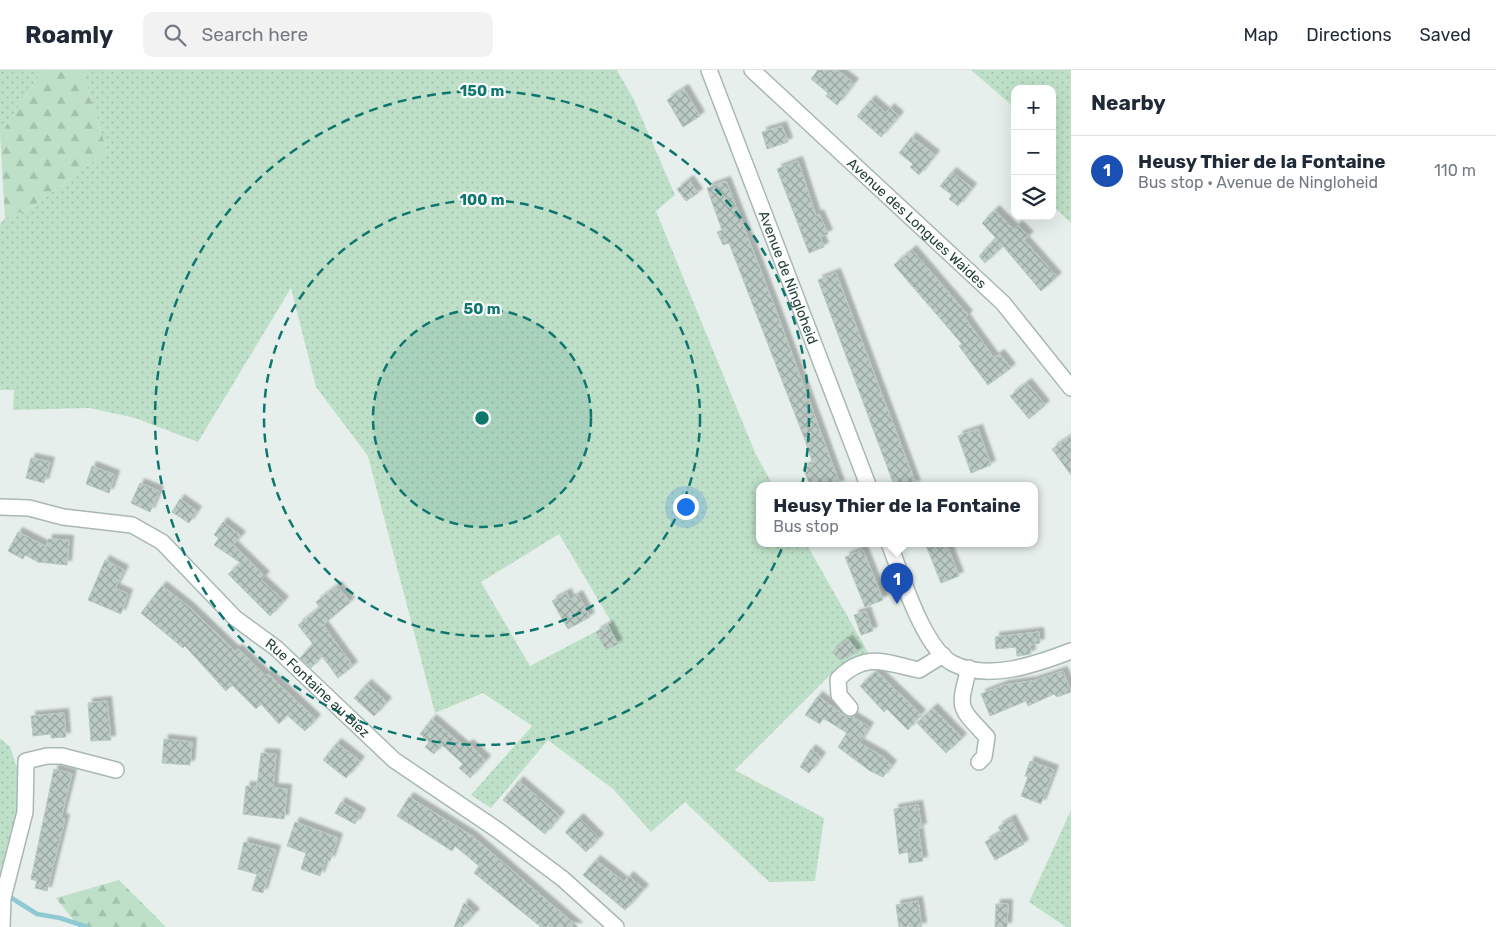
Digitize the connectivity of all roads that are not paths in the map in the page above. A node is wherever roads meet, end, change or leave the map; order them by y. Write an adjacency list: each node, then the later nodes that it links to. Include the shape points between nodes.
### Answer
1 (709, 70): 4 (street, Avenue de Ningloheid)
2 (752, 70): 3 (street, Avenue des Longues Waides, via 980,280 1003,303)
3 (1071, 388)
4 (867, 482)
5 (0, 508): 14 (street, Rue Fontaine au Biez, via 29,508 63,517 132,525 162,542 235,618 276,648 394,760 499,831 563,880)
6 (892, 547): 8 (street, via 923,628)
7 (1071, 651): 9 (street, via 1016,668 985,671)
8 (943, 655): 9 (street, via 951,663); 10 (street, via 919,670 881,660 848,668 838,678 839,694)
9 (969, 668): 11 (street, via 960,700 965,714 987,737 984,757)
10 (850, 708)
11 (979, 762)
12 (116, 770): 13 (street, via 62,756 26,761 25,812 3,898)
13 (2, 927)
14 (616, 927)

